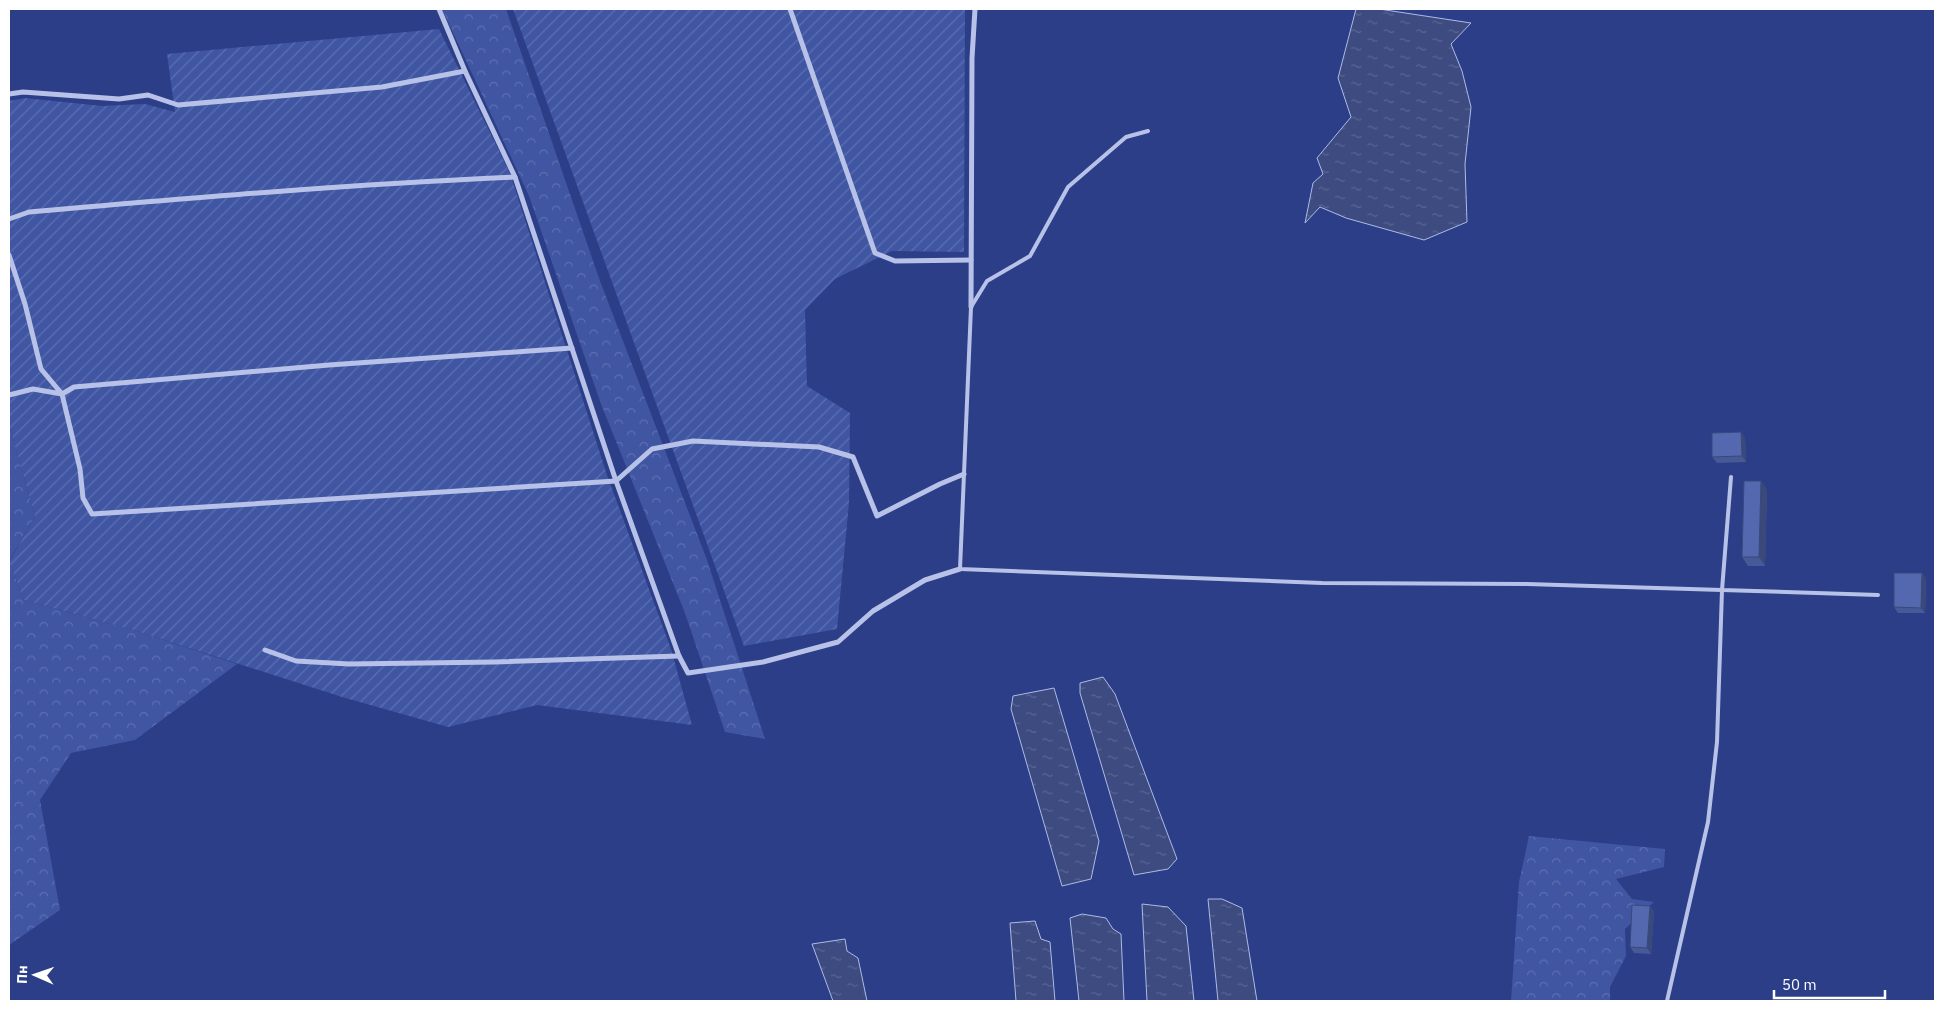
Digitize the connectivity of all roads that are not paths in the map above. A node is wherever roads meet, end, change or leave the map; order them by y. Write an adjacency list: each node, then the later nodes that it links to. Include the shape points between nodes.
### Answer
1 (439, 9): 4 (street)
2 (790, 9): 10 (street, via 875,253 895,261)
3 (975, 9): 10 (street)
4 (465, 71): 5 (street, via 382,87 178,105 148,95 119,99 22,92); 7 (street)
5 (9, 94)
6 (1148, 131): 11 (lane, via 1126,137 1068,187 1030,256 987,281)
7 (515, 177): 8 (street, via 204,197 28,212); 12 (street)
8 (9, 219)
9 (9, 255): 13 (street, via 41,370)
10 (971, 260): 11 (street)
11 (971, 308): 15 (lane)
12 (572, 348): 13 (street, via 142,381 74,388); 17 (street)
13 (62, 394): 14 (street, via 33,389); 17 (street, via 80,469 83,498 92,514)
14 (9, 395)
15 (964, 474): 17 (street, via 877,516 853,457 819,447 693,441 652,449); 18 (lane)
16 (1731, 477): 19 (lane)
17 (616, 481): 22 (street)
18 (960, 569): 19 (lane, via 1322,583 1527,584); 22 (street, via 925,580 873,611 838,642 764,662 688,674)
19 (1722, 590): 20 (lane); 23 (lane, via 1717,742 1708,822)
20 (1878, 595)
21 (265, 650): 22 (street, via 296,661 349,664)
22 (679, 656)
23 (1668, 1001)

